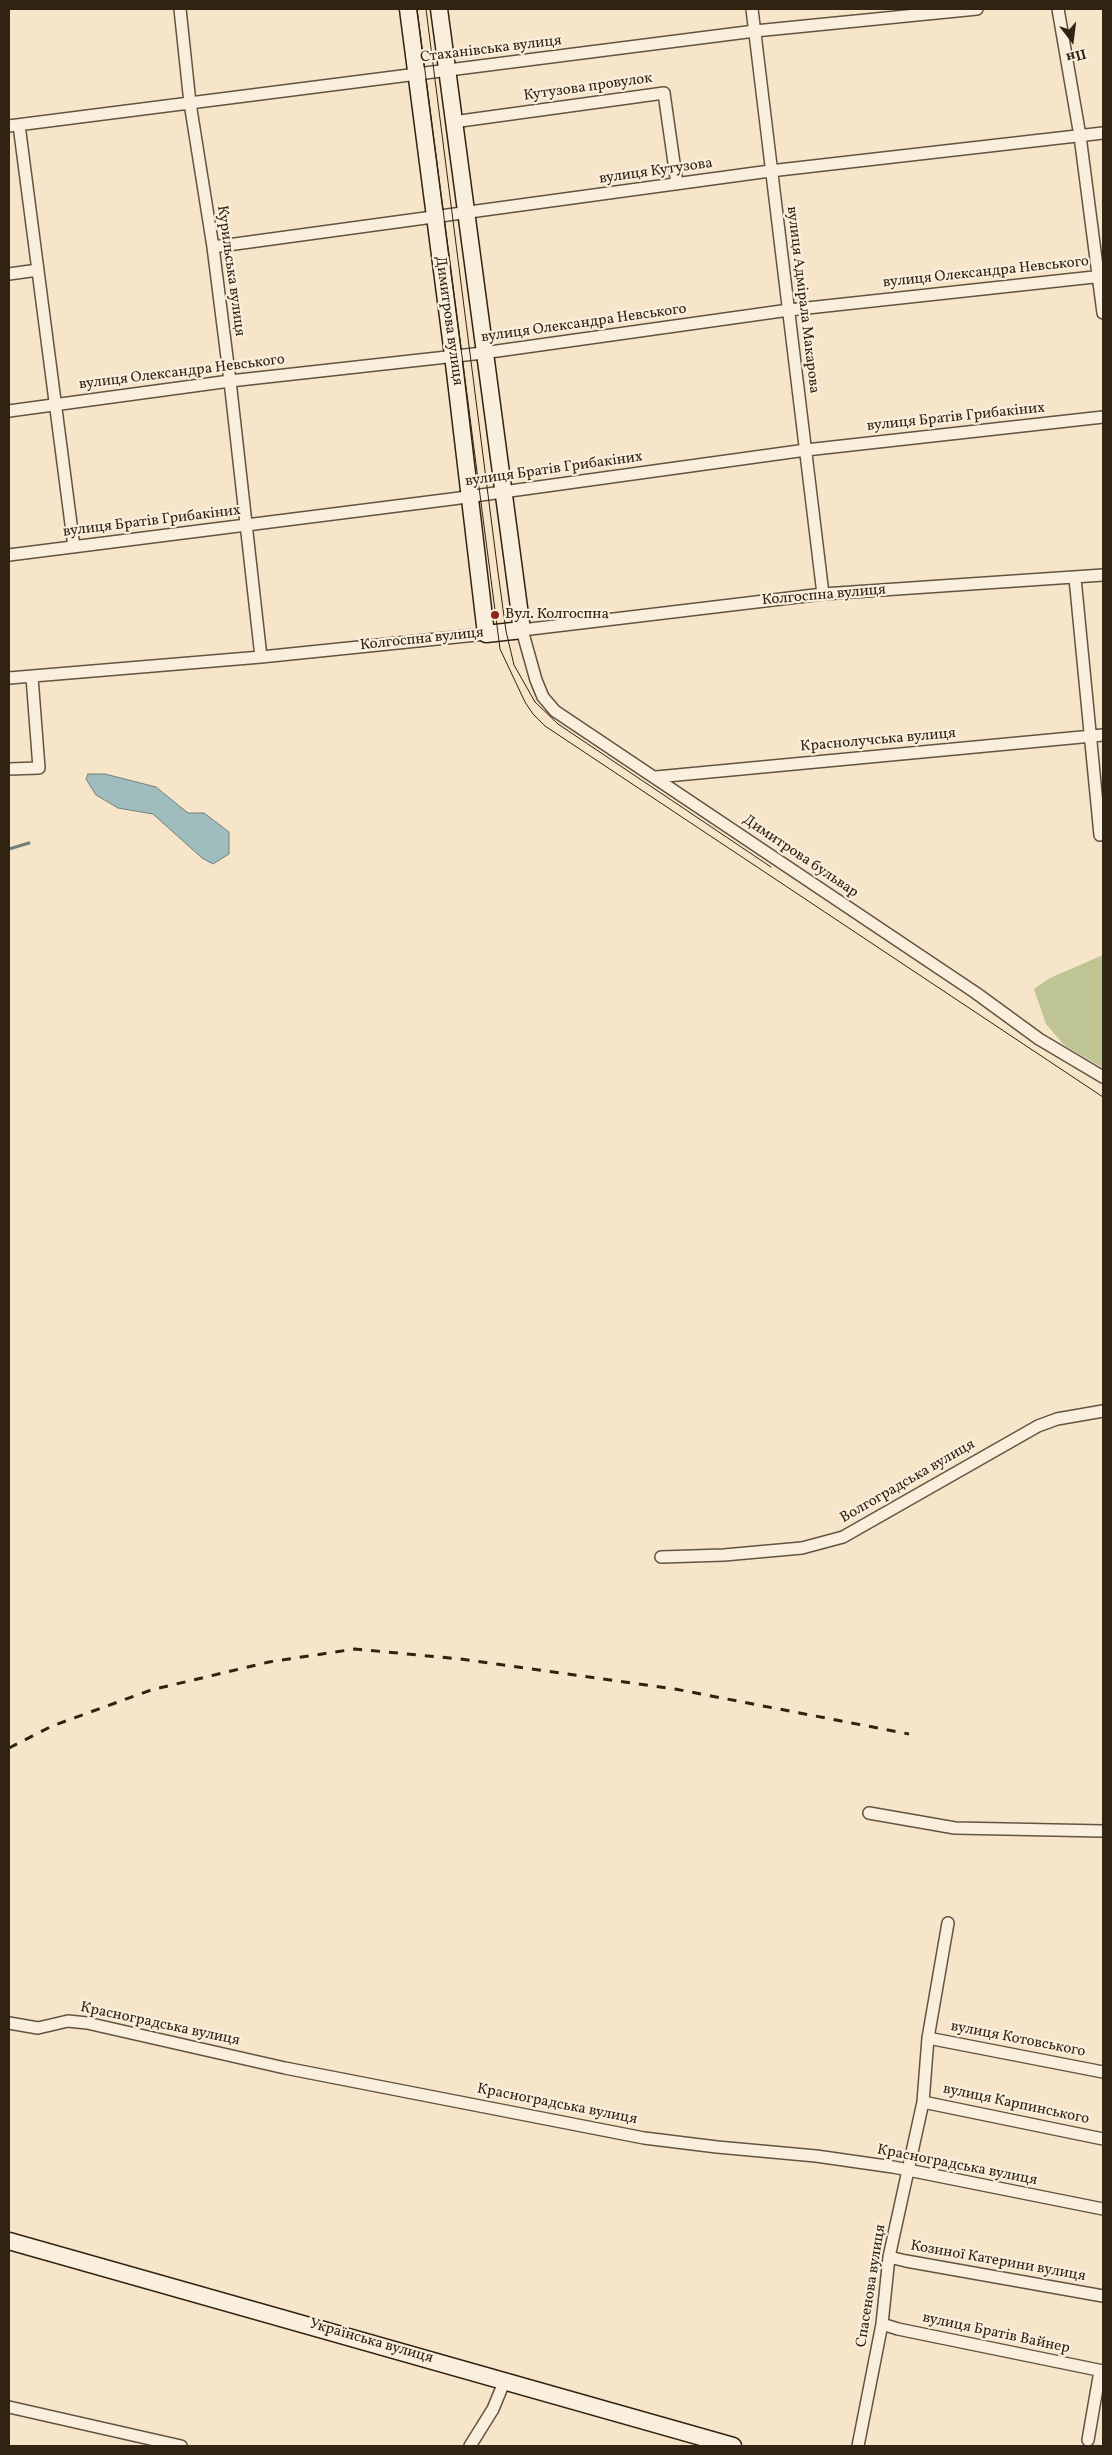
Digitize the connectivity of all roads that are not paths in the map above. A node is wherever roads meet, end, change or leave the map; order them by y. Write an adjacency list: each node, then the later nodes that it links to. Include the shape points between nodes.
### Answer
1 (180, 9): 10 (street, Курильська вулиця)
2 (408, 9): 9 (street, Димитрова вулиця)
3 (439, 9): 8 (street, Димитрова вулиця)
4 (752, 9): 7 (street, вулиця Адмірала Макарова)
5 (977, 9): 7 (street, Стаханівська вулиця)
6 (1058, 9): 14 (street)
7 (755, 31): 8 (street, Стаханівська вулиця); 15 (street, вулиця Адмірала Макарова)
8 (447, 71): 9 (street, Стаханівська вулиця); 11 (street, Димитрова вулиця)
9 (417, 75): 10 (street, Стаханівська вулиця); 18 (street, Димитрова вулиця)
10 (190, 103): 12 (street, Стаханівська вулиця); 19 (street, Курильська вулиця)
11 (453, 122): 16 (street, Кутузова провулок, via 664,93); 17 (street, Димитрова вулиця)
12 (14, 125): 20 (street)
13 (1103, 133): 14 (street, вулиця Кутузова)
14 (1080, 136): 15 (street, вулиця Кутузова); 22 (street)
15 (770, 171): 16 (street, вулиця Кутузова); 23 (street, вулиця Адмірала Макарова)
16 (677, 184): 17 (street, вулиця Кутузова)
17 (465, 213): 18 (street, вулиця Кутузова); 25 (street, Димитрова вулиця)
18 (434, 218): 19 (street, вулиця Кутузова); 26 (street, Димитрова вулиця)
19 (213, 247): 27 (street, Курильська вулиця)
20 (38, 270): 21 (street); 28 (street)
21 (9, 274)
22 (1101, 276): 23 (street, вулиця Олександра Невського); 24 (street)
23 (789, 310): 25 (street, вулиця Олександра Невського); 31 (street, вулиця Адмірала Макарова)
24 (1103, 313)
25 (483, 353): 26 (street, вулиця Олександра Невського); 32 (street, Димитрова вулиця)
26 (453, 355): 27 (street, вулиця Олександра Невського); 33 (street, Димитрова вулиця)
27 (230, 381): 28 (street, вулиця Олександра Невського); 34 (street, Курильська вулиця)
28 (55, 405): 29 (street, вулиця Олександра Невського); 35 (street)
29 (9, 411)
30 (1103, 416): 31 (street, вулиця Братів Грибакіних)
31 (806, 450): 32 (street, вулиця Братів Грибакіних); 39 (street, вулиця Адмірала Макарова)
32 (503, 492): 33 (street, вулиця Братів Грибакіних); 40 (street, Димитрова вулиця)
33 (469, 496): 34 (street, вулиця Братів Грибакіних); 41 (street, Димитрова вулиця)
34 (246, 526): 35 (street, вулиця Братів Грибакіних); 42 (street, Курильська вулиця)
35 (74, 547): 36 (street, вулиця Братів Грибакіних)
36 (9, 555)
37 (1103, 575): 38 (street, Колгоспна вулиця)
38 (1075, 578): 39 (street, Колгоспна вулиця); 46 (street)
39 (822, 594): 40 (street, Колгоспна вулиця)
40 (522, 630): 41 (street, Колгоспна вулиця); 48 (street, Димитрова бульвар, via 536,680 555,711)
41 (486, 634): 42 (street, Колгоспна вулиця)
42 (261, 658): 43 (street, Колгоспна вулиця)
43 (32, 677): 44 (street, Колгоспна вулиця); 47 (street, via 40,768)
44 (9, 678)
45 (1103, 735): 46 (street, Краснолучська вулиця)
46 (1090, 737): 48 (street, Краснолучська вулиця); 49 (street)
47 (9, 769)
48 (656, 777): 50 (street, Димитрова бульвар, via 1039,1039)
49 (1100, 836)
50 (1103, 1076)
51 (1103, 1412): 52 (street, Волгоградська вулиця, via 1038,1426 843,1537 802,1548)
52 (661, 1557)
53 (869, 1813): 54 (street, via 955,1828)
54 (1103, 1831)
55 (948, 1923): 57 (street, Спасенова вулиця)
56 (9, 2024): 61 (street, Красноградська вулиця, via 38,2028 68,2021 87,2023 285,2068 644,2138 816,2156)
57 (928, 2038): 58 (street, вулиця Котовського); 59 (street, Спасенова вулиця)
58 (1103, 2072)
59 (923, 2102): 60 (street, вулиця Карпинського); 61 (street, Спасенова вулиця)
60 (1103, 2139)
61 (909, 2170): 62 (street, Красноградська вулиця); 64 (street, Спасенова вулиця)
62 (1103, 2209)
63 (9, 2241): 68 (street, Українська вулиця)
64 (889, 2256): 65 (street, Козиної Катерини вулиця); 66 (street, Спасенова вулиця)
65 (1103, 2296)
66 (882, 2324): 67 (street, вулиця Братів Вайнер); 74 (street, Спасенова вулиця)
67 (1102, 2371): 70 (street)
68 (505, 2380): 72 (street, via 493,2409); 73 (street, Українська вулиця)
69 (9, 2407): 71 (street)
70 (1088, 2440)
71 (181, 2446)
72 (470, 2446)
73 (733, 2446)
74 (858, 2446)

